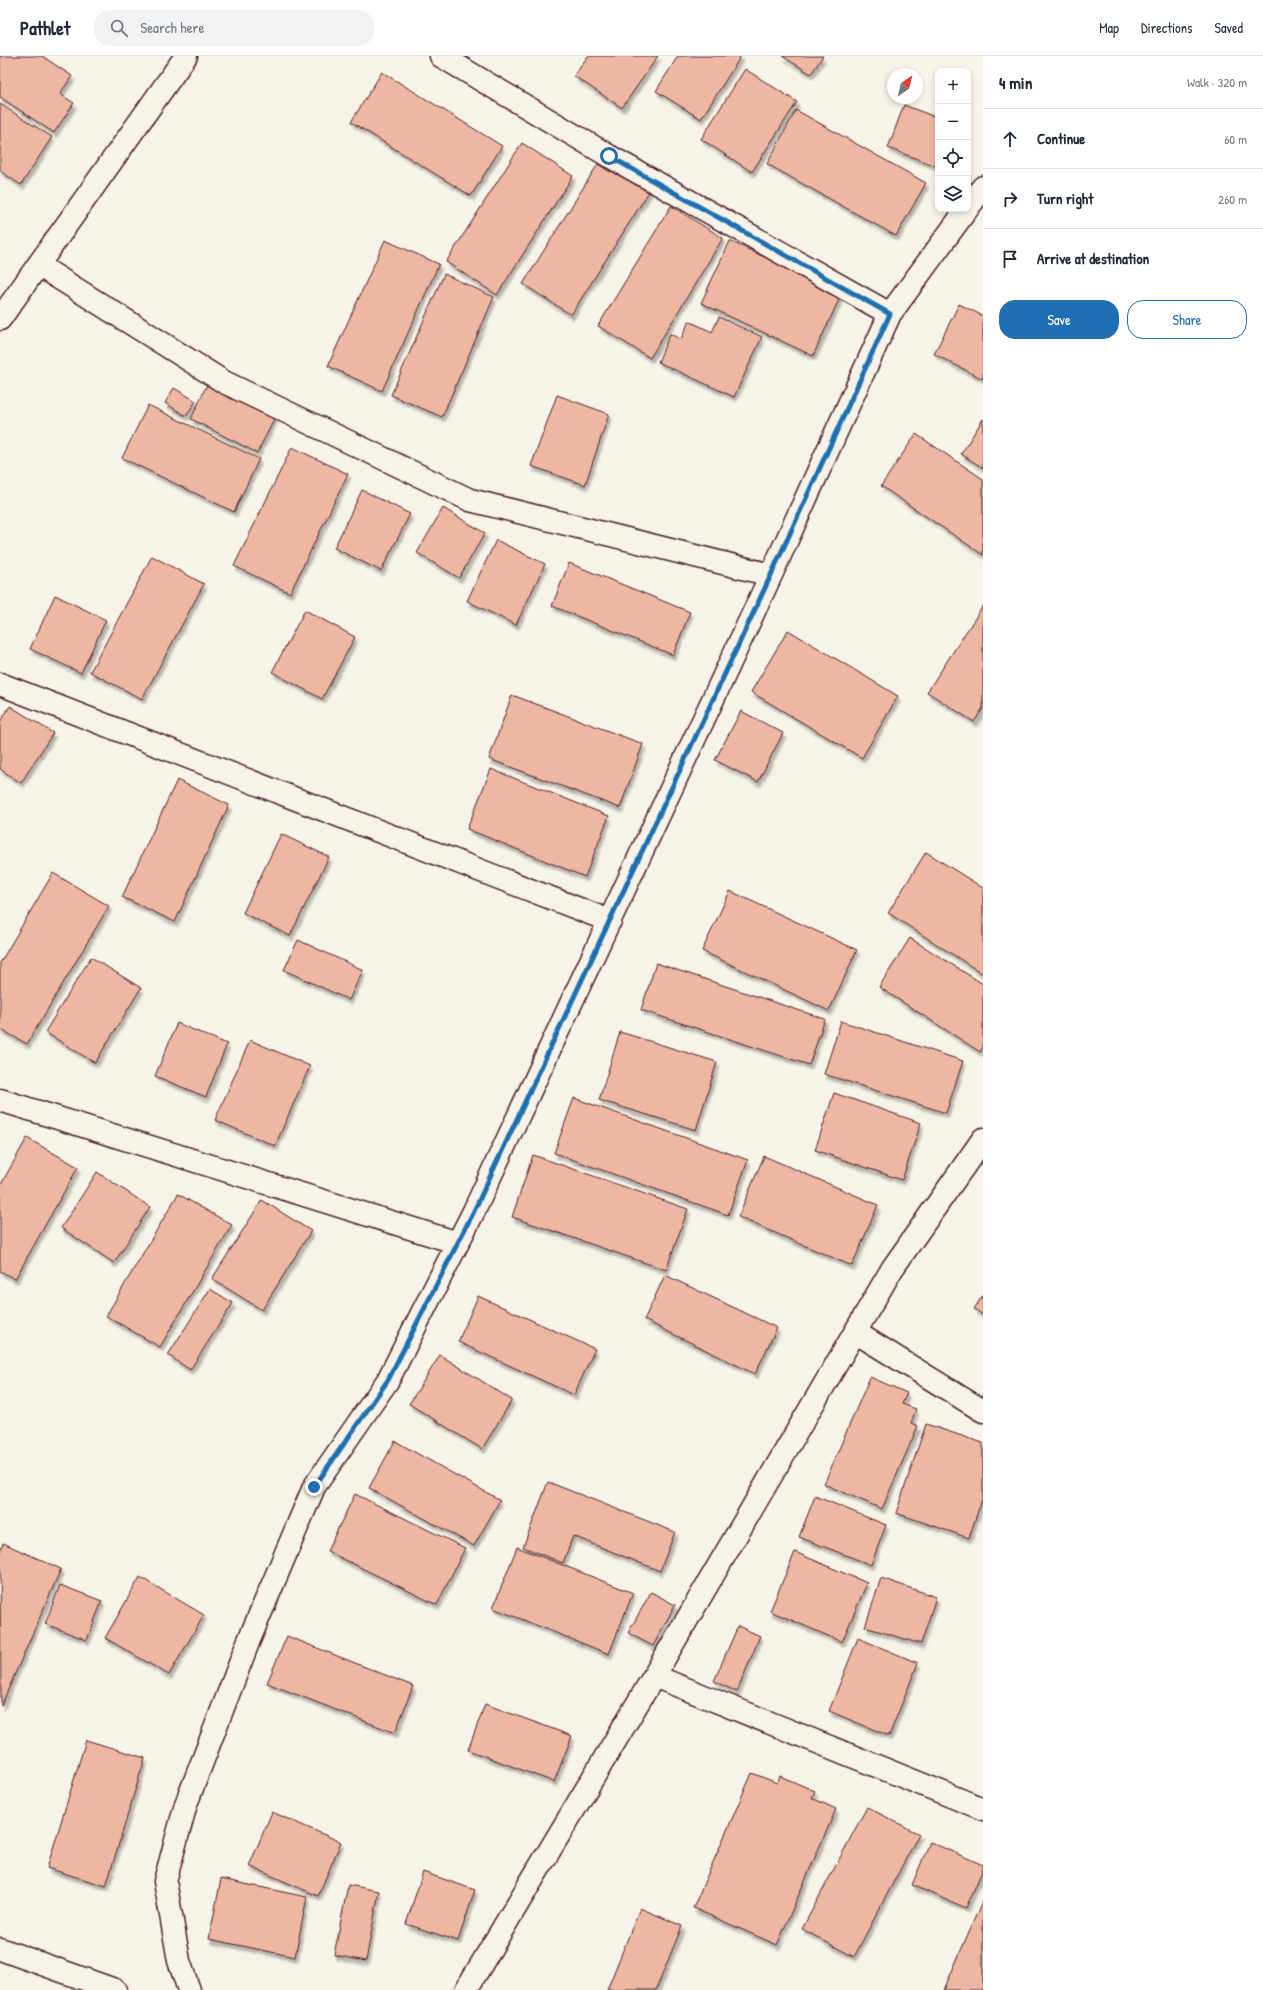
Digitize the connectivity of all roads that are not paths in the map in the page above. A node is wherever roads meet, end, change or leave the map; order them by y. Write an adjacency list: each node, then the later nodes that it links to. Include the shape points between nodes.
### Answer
1 (186, 56): 6 (street)
2 (441, 56): 7 (street, via 609,156)
3 (983, 187): 4 (street)
4 (971, 203)
5 (964, 212): 7 (street)
6 (38, 265): 8 (street); 9 (street, via 224,382 470,500)
7 (890, 314): 9 (street)
8 (0, 319)
9 (771, 575): 11 (street)
10 (0, 684): 11 (street)
11 (610, 921): 14 (street)
12 (0, 1100): 14 (street)
13 (983, 1139): 15 (street, via 892,1269)
14 (458, 1243): 21 (street, via 388,1380 314,1487 249,1640 186,1804 165,1881 179,1961)
15 (855, 1332): 16 (street); 17 (street)
16 (983, 1411)
17 (654, 1676): 18 (street); 22 (street)
18 (983, 1809)
19 (0, 1948): 20 (street)
20 (115, 1990)
21 (189, 1990)
22 (466, 1990)

